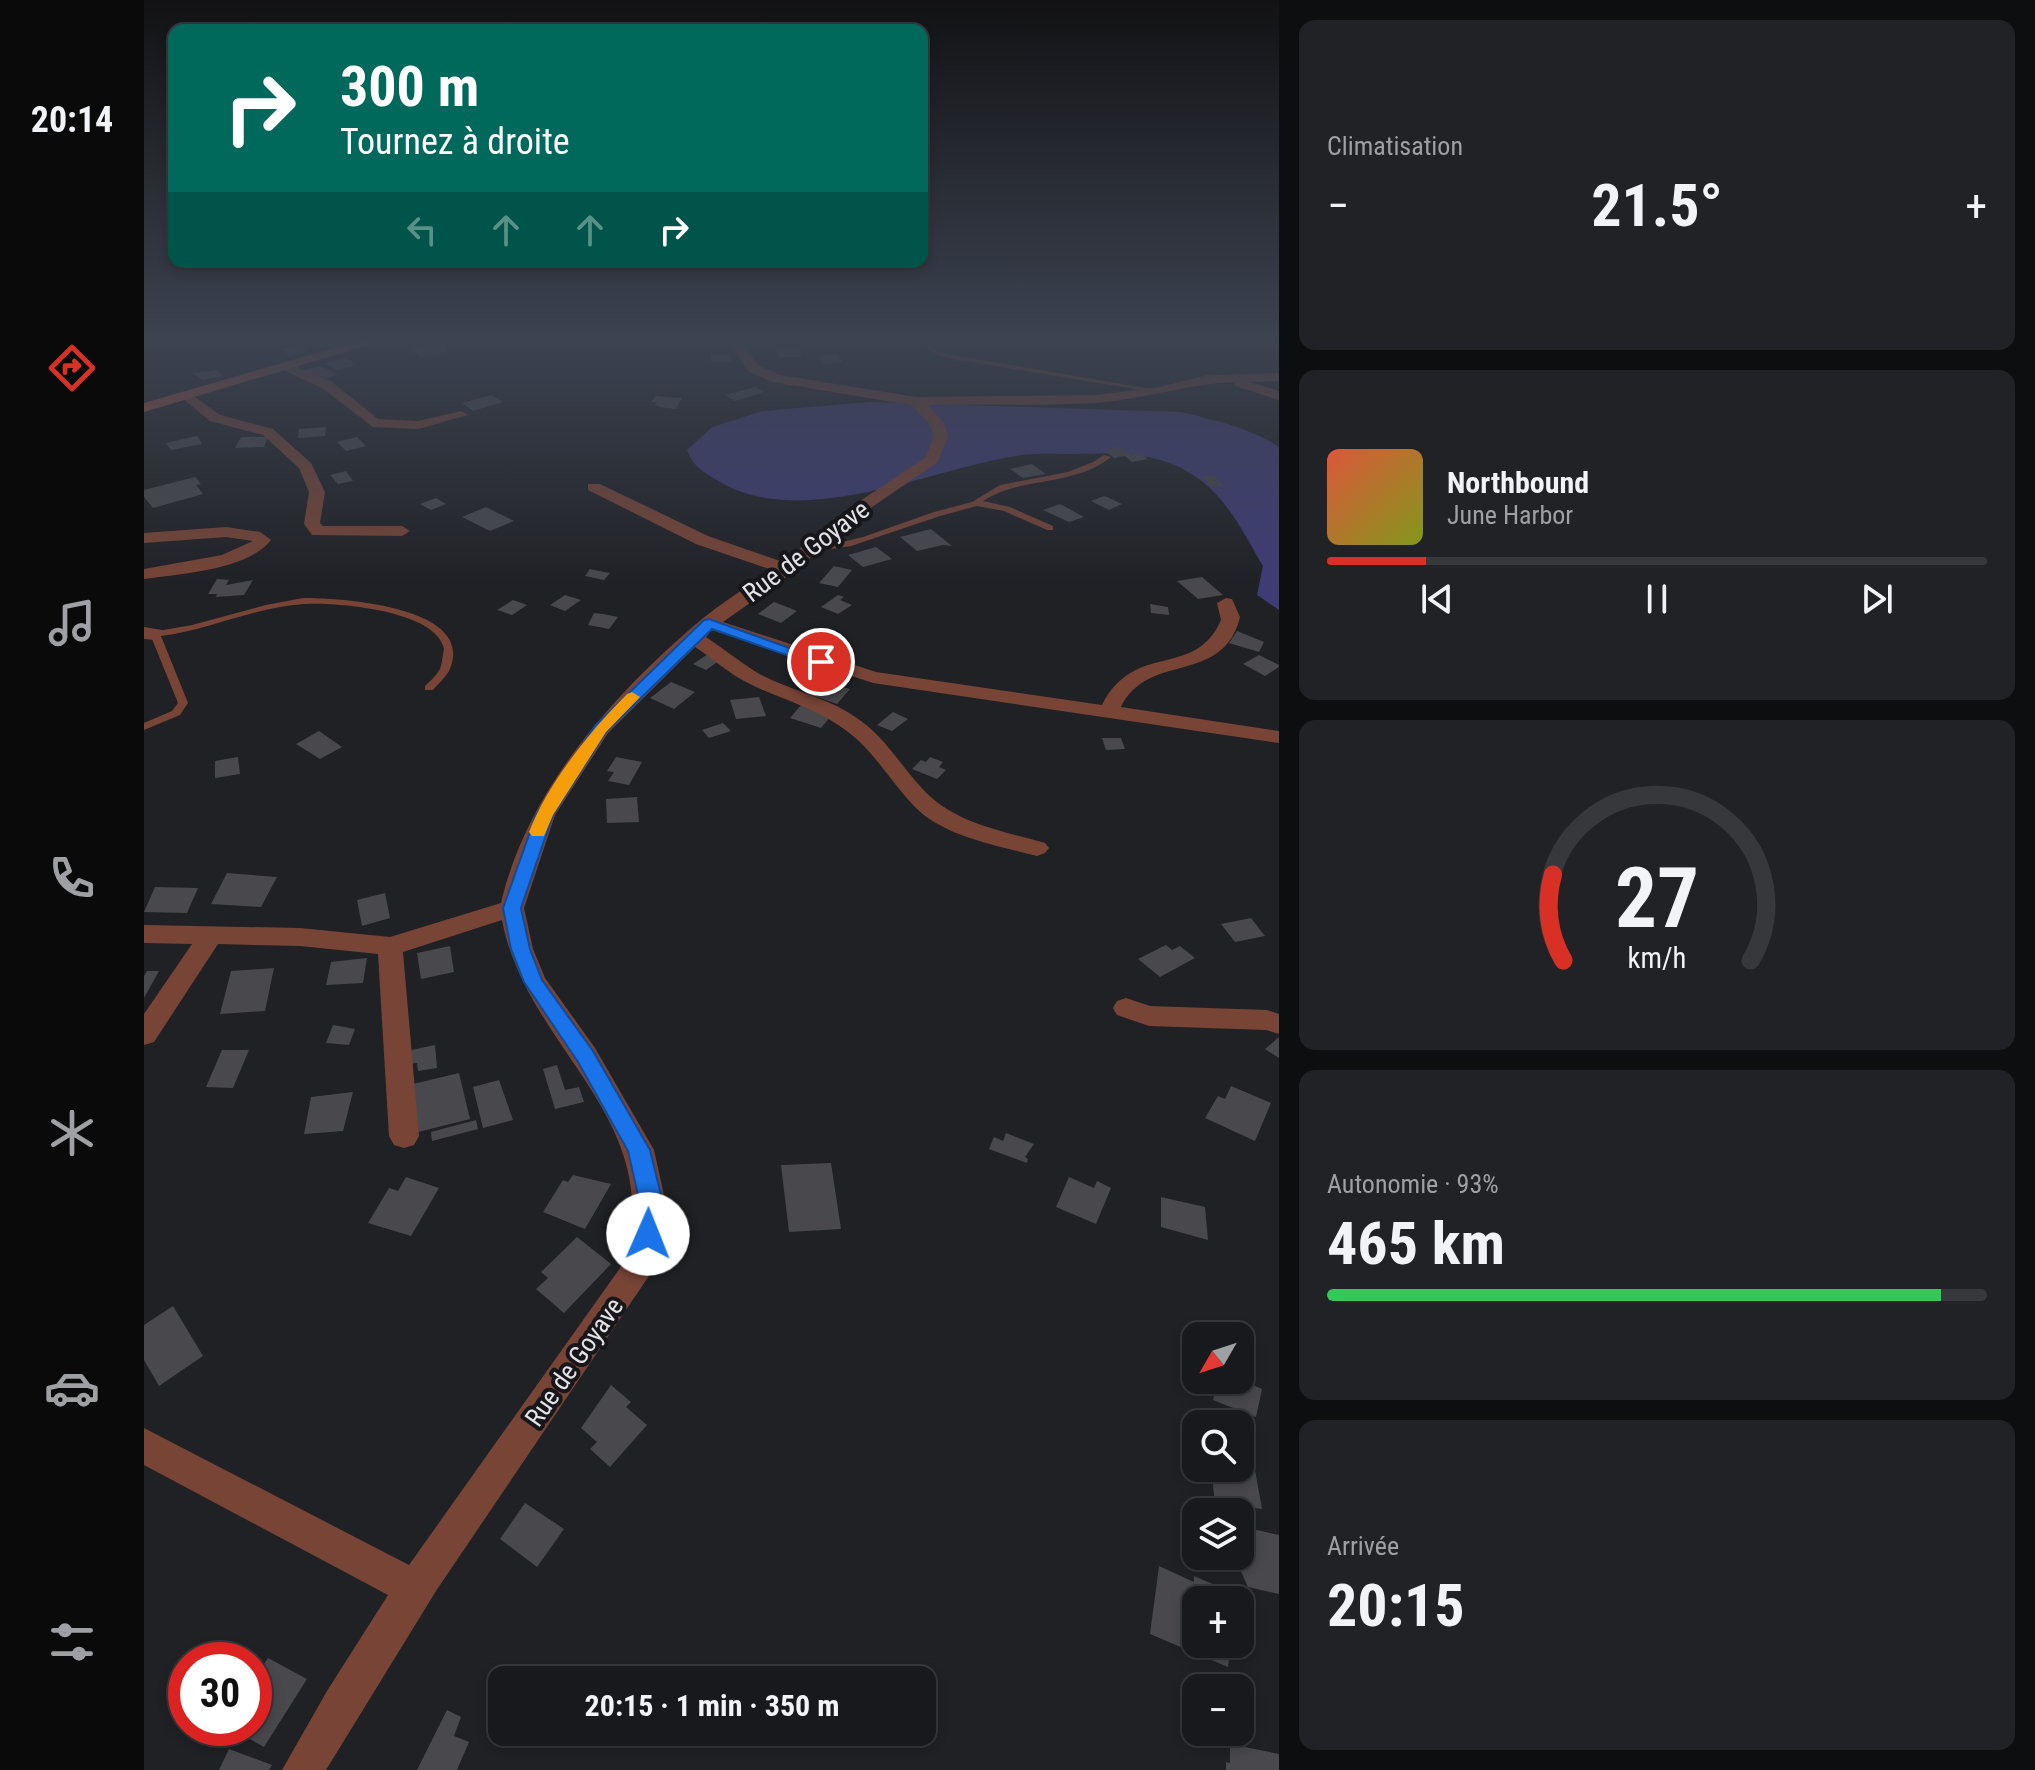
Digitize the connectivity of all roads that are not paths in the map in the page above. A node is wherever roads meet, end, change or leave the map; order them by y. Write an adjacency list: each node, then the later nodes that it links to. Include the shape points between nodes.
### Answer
1 (225, 421): 9 (street, via 268,432 306,466 317,492 312,524 318,531)
2 (370, 421): 3 (street, via 418,425)
3 (437, 421)
4 (935, 421): 11 (street, Rue de Goyave, via 941,435 933,459)
5 (1107, 457): 7 (lane, via 1096,465 1001,488)
6 (594, 487): 12 (street, via 702,540)
7 (975, 503): 8 (lane, via 1005,507); 11 (lane, via 833,549)
8 (1050, 528)
9 (402, 531)
10 (144, 538): 13 (street, via 238,531 263,540 251,551 231,557)
11 (811, 549): 12 (street, Rue de Goyave)
12 (786, 569): 15 (street, Rue de Goyave)
13 (144, 574)
14 (1226, 603): 18 (street, via 1231,622 1211,652 1136,675 1122,685)
15 (702, 630): 18 (street, via 873,677); 21 (street, via 751,677 821,704 856,727 938,814 982,834); 22 (street, Rue de Goyave, via 600,729 544,815)
16 (149, 633): 17 (lane, via 181,632 305,601 396,611 437,627 447,641 446,668); 19 (lane, via 183,703 176,713)
17 (429, 688)
18 (1109, 711): 20 (street)
19 (144, 727)
20 (1279, 737)
21 (1037, 848)
22 (512, 908): 25 (street); 31 (street, Rue de Goyave, via 520,949 534,982 585,1056 639,1150 649,1195 648,1234 639,1267)
23 (144, 934): 24 (street)
24 (212, 934): 25 (street); 28 (street)
25 (390, 946): 29 (street)
26 (1126, 1008): 27 (street, via 1149,1016)
27 (1279, 1024)
28 (144, 1035)
29 (404, 1136)
30 (144, 1446): 31 (street)
31 (417, 1590): 32 (street, Rue de Goyave, via 340,1704)
32 (303, 1770)

